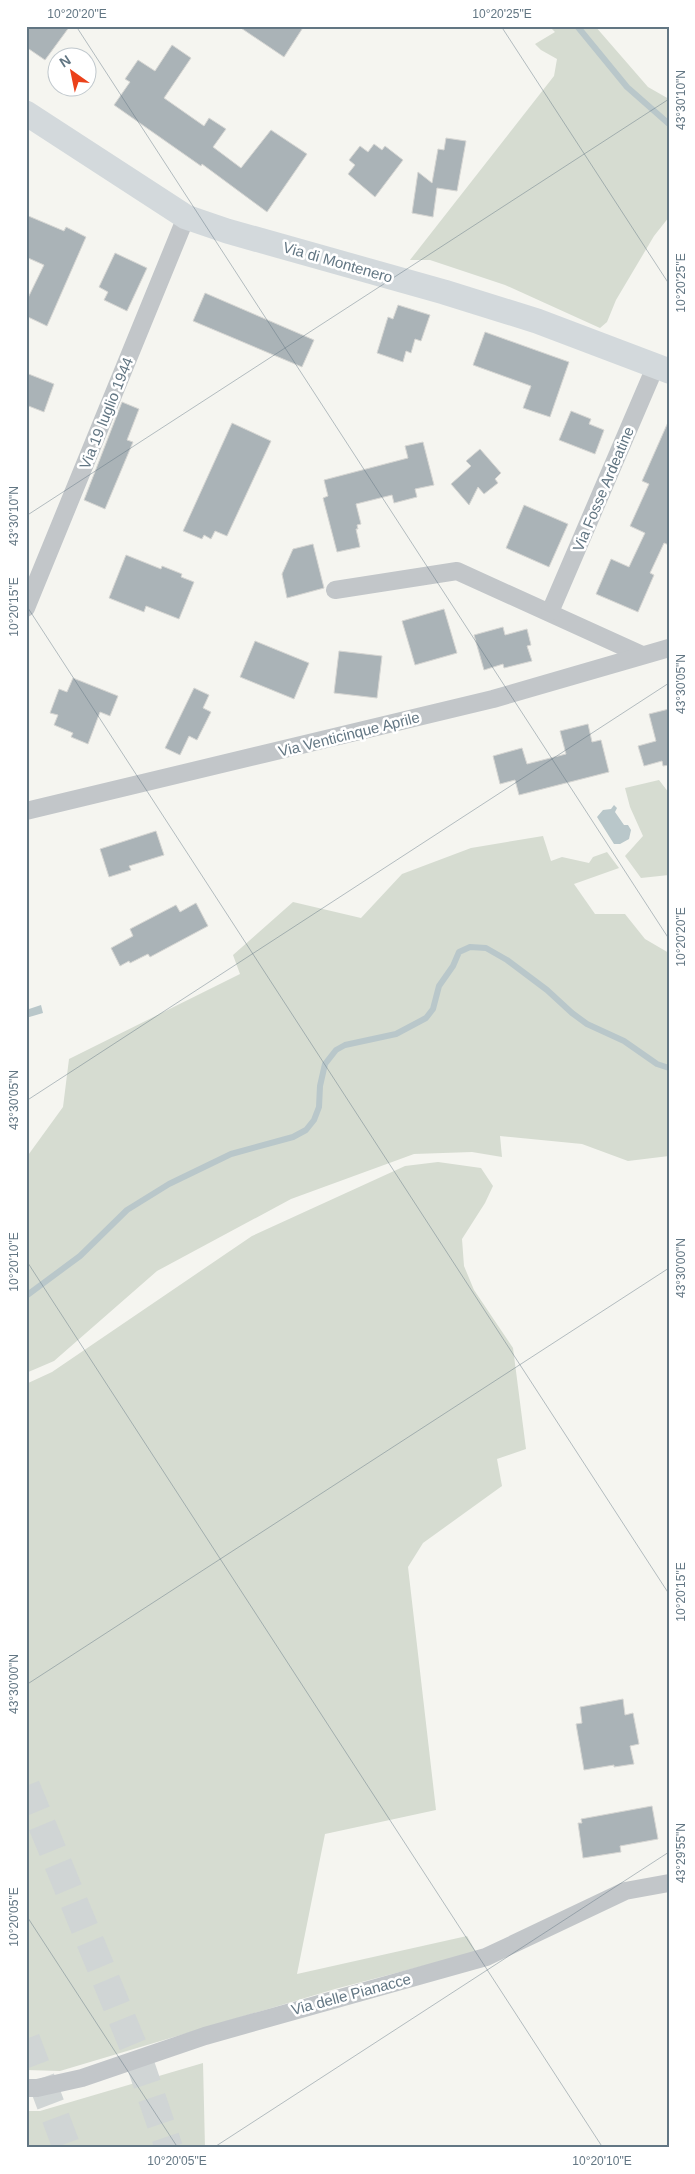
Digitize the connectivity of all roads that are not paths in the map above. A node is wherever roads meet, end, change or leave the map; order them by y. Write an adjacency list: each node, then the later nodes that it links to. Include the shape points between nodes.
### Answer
1 (26, 113): 2 (street, Via di Montenero)
2 (186, 217): 3 (street, Via di Montenero, via 536,321); 5 (street, Via 19 luglio 1944)
3 (662, 368): 6 (street, Via Fosse Ardeatine)
4 (335, 590): 6 (street, via 458,571)
5 (26, 608)
6 (550, 612): 8 (street)
7 (669, 648): 8 (street, Via Venticinque Aprile)
8 (642, 655): 9 (street, Via Venticinque Aprile, via 493,699)
9 (26, 811)
10 (669, 1883): 11 (street, Via delle Pianacce, via 625,1891 486,1957 205,2036 82,2078)
11 (26, 2088)

